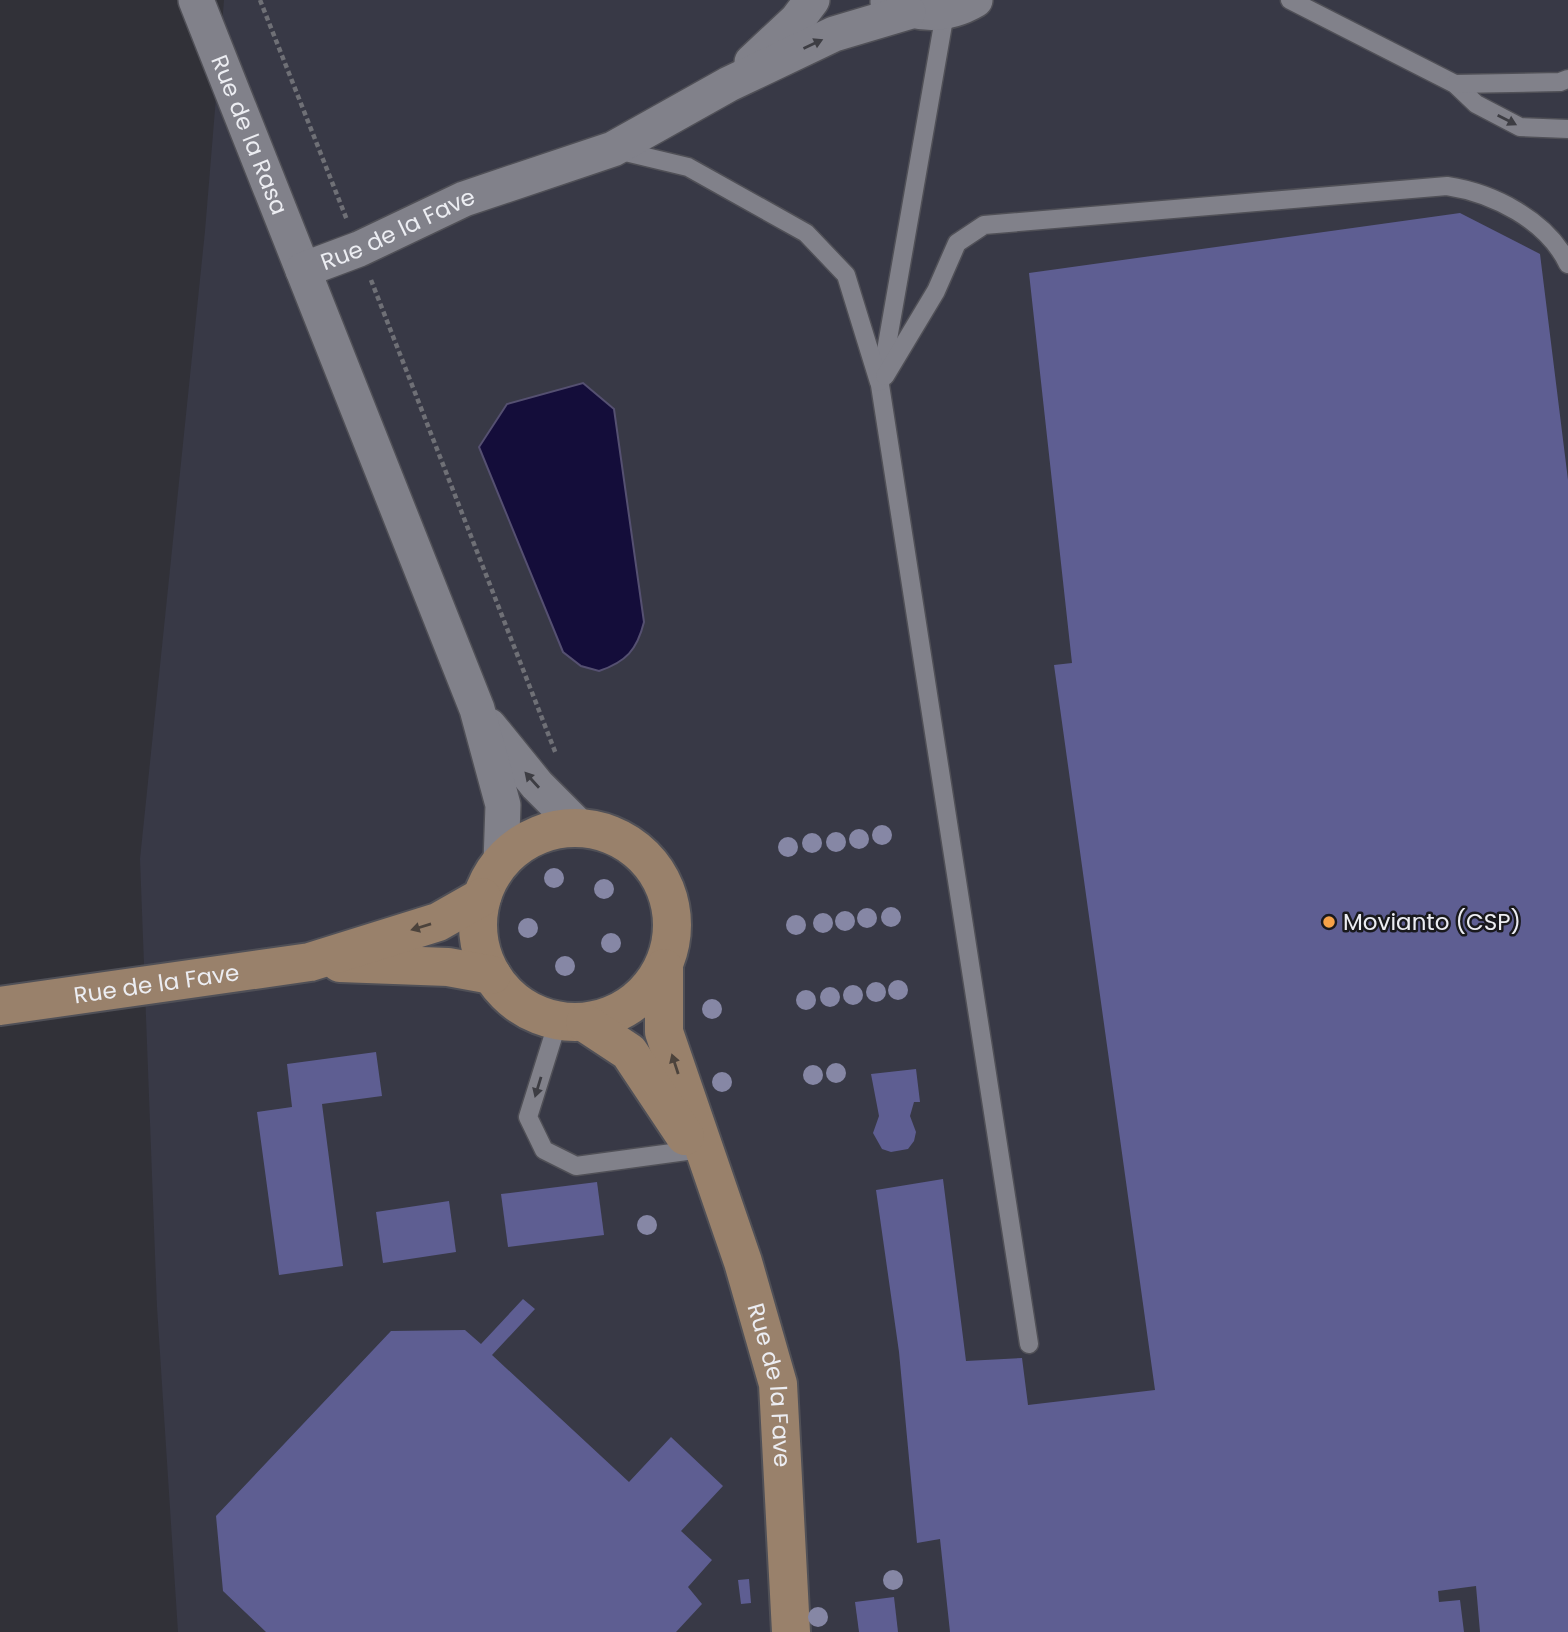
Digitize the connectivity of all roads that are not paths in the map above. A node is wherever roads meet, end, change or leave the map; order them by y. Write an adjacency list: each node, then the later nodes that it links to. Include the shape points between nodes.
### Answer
1 (196, 0): 12 (street, Rue de la Rasa)
2 (811, 0): 7 (street, Rue de la Fave, via 797,20)
3 (1290, 0): 8 (lane)
4 (897, 6): 5 (street, Rue de la Fave); 7 (street, Rue de la Fave, one-way to 4)
5 (960, 7): 13 (lane)
6 (1568, 79): 8 (lane)
7 (729, 84): 10 (street, Rue de la Fave)
8 (1455, 84): 9 (lane, one-way to 9, via 1476,104 1520,127)
9 (1568, 129)
10 (613, 149): 12 (street, Rue de la Fave, via 464,199); 13 (lane, via 688,167 806,233 846,275)
11 (1568, 264): 13 (lane, via 1545,234 1510,207 1474,190 1447,186 984,225 957,243 936,291)
12 (303, 271): 14 (street, Rue de la Fave)
13 (880, 385): 24 (lane)
14 (477, 709): 15 (street, Rue de la Fave, one-way to 14, via 506,751); 16 (street, Rue de la Fave, via 503,805)
15 (580, 828): 16 (main road, via 551,831 523,843); 19 (main road, via 610,834 636,849 657,871 671,902 673,935)
16 (501, 862): 17 (main road)
17 (482, 897): 18 (main road, Rue de la Fave, one-way to 18, via 438,922); 20 (main road, via 481,950)
18 (310, 962): 20 (main road, Rue de la Fave, via 448,967); 21 (main road, Rue de la Fave)
19 (664, 968): 22 (main road, via 644,995 618,1014); 23 (main road, Rue de la Fave, one-way to 19, via 664,1032)
20 (492, 975): 22 (main road, via 509,997 532,1013)
21 (0, 1006)
22 (571, 1022): 23 (main road, Rue de la Fave, via 629,1052); 23 (lane, one-way to 23, via 528,1117 544,1150 576,1166)
23 (703, 1163): 25 (main road, Rue de la Fave, via 743,1262 778,1384)
24 (1029, 1344)
25 (788, 1622)

